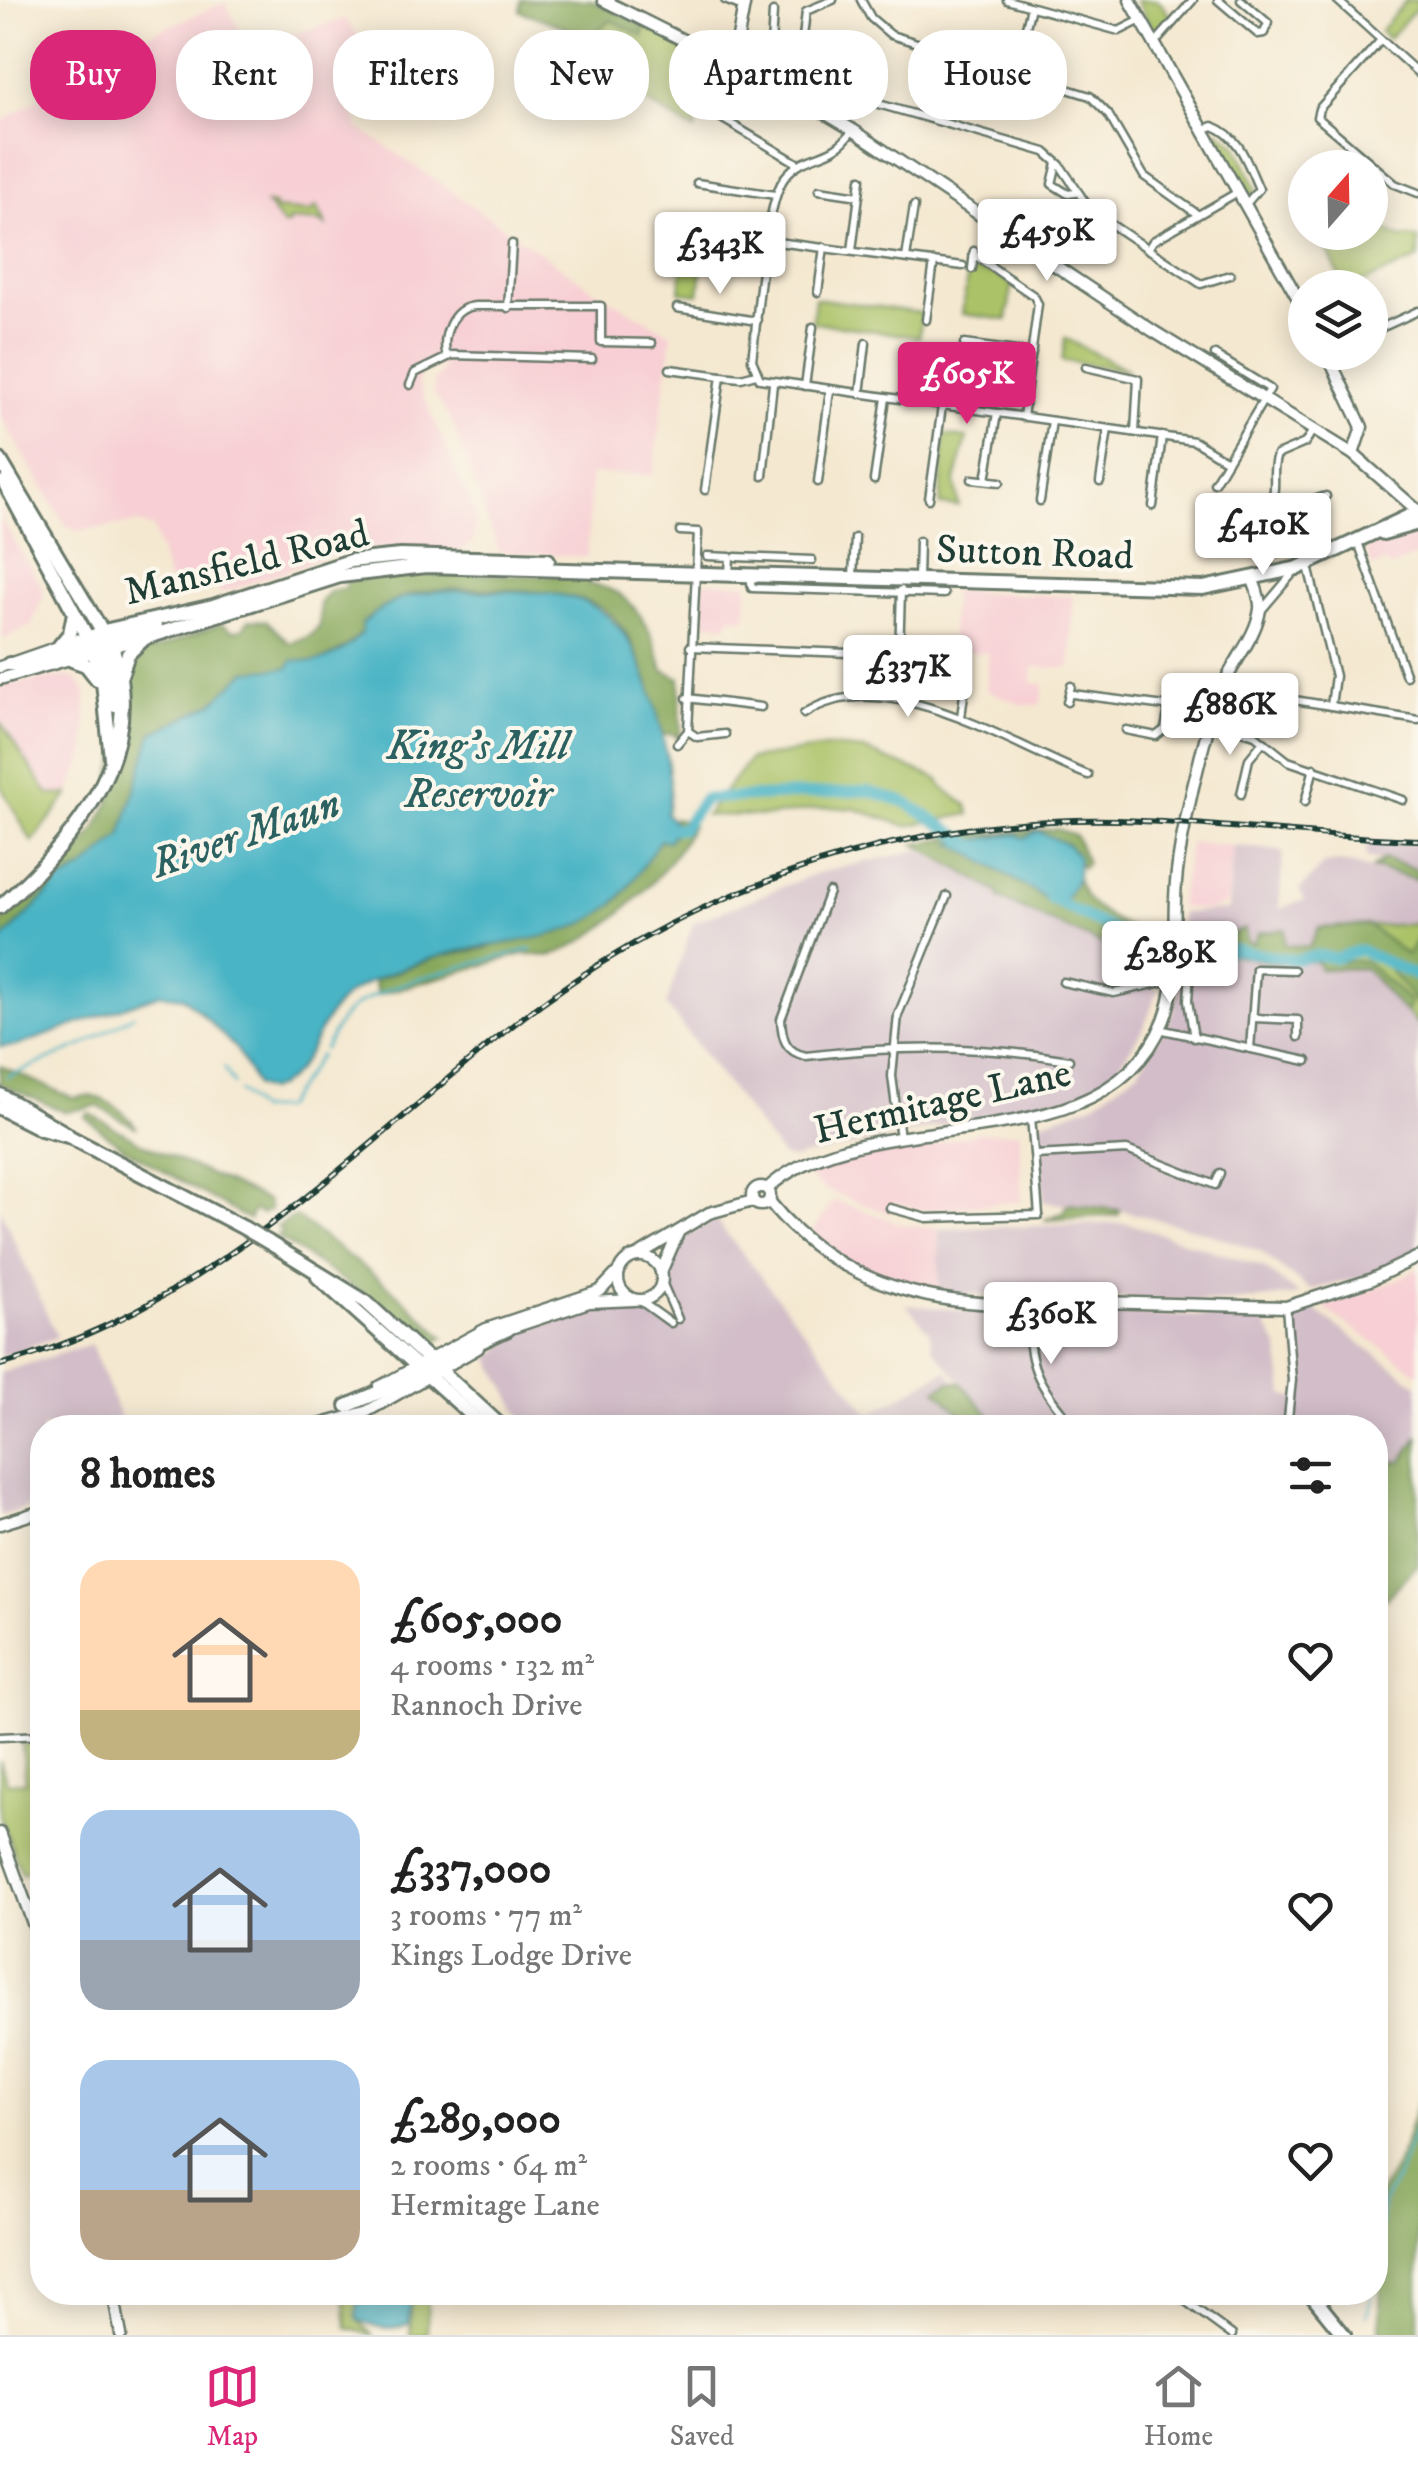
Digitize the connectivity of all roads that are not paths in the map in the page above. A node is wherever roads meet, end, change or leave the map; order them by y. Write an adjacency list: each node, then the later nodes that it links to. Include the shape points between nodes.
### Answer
1 (603, 0): 21 (street)
2 (726, 0): 12 (street)
3 (833, 0): 19 (street, via 806,12)
4 (860, 0): 22 (street, via 891,35)
5 (1011, 0): 13 (street)
6 (1053, 0): 15 (street)
7 (1130, 0): 16 (street)
8 (1193, 0): 24 (street)
9 (1218, 0): 10 (street, via 1264,34 1268,23)
10 (1241, 0)
11 (1337, 0): 23 (street)
12 (745, 4): 17 (street)
13 (1031, 7): 15 (street); 20 (street)
14 (773, 12): 18 (street)
15 (1050, 12): 16 (street, via 1119,30)
16 (1141, 20): 24 (street)
17 (740, 30)
18 (772, 30)
19 (804, 30)
20 (1025, 30)
21 (669, 32)
22 (908, 40)
23 (1382, 40): 25 (street); 39 (street, via 1319,108 1318,118 1395,184)
24 (1155, 43): 30 (street)
25 (1418, 73)
26 (1067, 89): 44 (street, via 1090,96 1144,176)
27 (888, 104): 32 (street, via 1036,148)
28 (724, 120): 33 (street)
29 (835, 120): 31 (street)
30 (1205, 129): 37 (street); 42 (street, via 1224,130 1238,143 1259,189)
31 (853, 130): 33 (street, via 841,148); 83 (street)
32 (1057, 162): 38 (street); 38 (street, via 1052,184)
33 (797, 164): 40 (street)
34 (861, 179): 41 (street)
35 (697, 183): 40 (street)
36 (819, 190): 41 (street)
37 (1239, 191): 42 (street); 44 (street)
38 (1075, 193): 49 (street)
39 (1418, 193)
40 (775, 195): 45 (street)
41 (859, 196): 50 (street)
42 (1246, 204): 55 (street)
43 (914, 206): 52 (street)
44 (1197, 214): 49 (street)
45 (769, 242): 47 (street); 51 (street)
46 (684, 246): 51 (street)
47 (824, 247): 50 (street); 56 (street)
48 (514, 249): 57 (street)
49 (1148, 249): 54 (street, via 1202,284)
50 (852, 251): 52 (street)
51 (766, 258): 61 (street)
52 (906, 258): 53 (street)
53 (934, 262): 60 (street); 68 (street, via 968,267 973,252 1036,300)
54 (1230, 275)
55 (1288, 280)
56 (818, 292)
57 (508, 308): 65 (street, via 601,306 602,342); 70 (street, via 457,312 444,344)
58 (677, 308): 61 (street)
59 (1418, 310): 62 (street)
60 (926, 320)
61 (757, 321): 75 (street)
62 (1388, 324)
63 (813, 326): 79 (street)
64 (866, 343): 81 (street)
65 (652, 344)
66 (964, 344): 68 (street)
67 (922, 348): 84 (street)
68 (1032, 353): 87 (street)
69 (1215, 355): 83 (street, via 1270,389)
70 (447, 358): 71 (street); 78 (street, via 416,373)
71 (592, 359)
72 (1086, 367): 91 (street, via 1138,379)
73 (670, 369): 76 (street)
74 (1335, 370): 93 (street, via 1362,427)
75 (756, 374): 76 (street); 77 (street)
76 (721, 376): 105 (street)
77 (773, 384): 79 (street); 97 (street)
78 (410, 385)
79 (806, 386): 80 (street)
80 (830, 390): 81 (street); 101 (street)
81 (860, 394): 82 (street)
82 (886, 398): 84 (street); 99 (street)
83 (1266, 400): 90 (street); 95 (street)
84 (914, 402): 85 (street)
85 (942, 406): 86 (street); 108 (street)
86 (997, 413): 87 (street); 100 (street)
87 (1023, 417): 88 (street)
88 (1052, 421): 89 (street); 110 (street)
89 (1108, 429): 91 (street); 103 (street)
90 (1313, 430): 93 (street); 111 (street, via 1305,444 1276,455)
91 (1135, 433): 92 (street)
92 (1162, 436): 95 (street, via 1194,441); 112 (street)
93 (1352, 454): 107 (street)
94 (0, 460): 121 (highway)
95 (1227, 462): 104 (street)
96 (0, 476): 139 (highway)
97 (763, 476)
98 (972, 478): 100 (street)
99 (874, 480)
100 (986, 480): 102 (street)
101 (818, 482)
102 (1000, 482)
103 (1100, 482)
104 (1214, 482)
105 (705, 490)
106 (1326, 496): 109 (street)
107 (1399, 497): 113 (street); 114 (street)
108 (929, 499)
109 (1313, 499): 111 (street, via 1287,508); 118 (street)
110 (1040, 501)
111 (1270, 501): 122 (street, via 1259,524)
112 (1153, 506)
113 (1416, 517): 114 (highway, Sutton Road); 116 (highway, Sutton Road)
114 (1395, 522): 116 (highway, Sutton Road)
115 (680, 532): 129 (street, via 698,532)
116 (1380, 533): 120 (highway, Sutton Road)
117 (855, 538): 133 (street)
118 (1323, 539)
119 (919, 542): 134 (street)
120 (1358, 542): 128 (highway, Sutton Road); 151 (street)
121 (55, 547): 137 (highway); 144 (highway)
122 (1266, 552)
123 (707, 556): 130 (street, via 730,558)
124 (736, 557): 125 (street)
125 (798, 560): 126 (street); 132 (street)
126 (812, 560)
127 (511, 562): 129 (highway, Sutton Road); 141 (highway, Mansfield Road, via 400,556 350,561 213,606); 142 (highway, Mansfield Road, via 354,573)
128 (1303, 566): 135 (highway, Sutton Road); 140 (street, Hermitage Lane); 157 (street, via 1336,676)
129 (698, 574): 130 (highway, Sutton Road); 146 (street)
130 (729, 575): 131 (highway, Sutton Road)
131 (750, 575): 132 (highway, Sutton Road); 136 (street, Sutton Road, via 752,588)
132 (798, 576): 133 (highway, Sutton Road)
133 (853, 578): 136 (highway, Sutton Road)
134 (918, 579): 135 (highway, Sutton Road, via 1203,588); 136 (highway, Sutton Road)
135 (1253, 580): 140 (street)
136 (901, 586): 138 (street, Sutton Road); 147 (street)
137 (81, 591): 141 (highway, via 108,616); 144 (highway)
138 (944, 594)
139 (74, 611): 144 (highway); 145 (highway)
140 (1258, 614): 161 (street, Hermitage Lane)
141 (130, 623): 144 (highway, Mansfield Road)
142 (192, 623): 143 (highway, Mansfield Road); 144 (highway)
143 (144, 638): 144 (street, Mansfield Road); 150 (highway, via 128,654)
144 (100, 642): 145 (street, Mansfield Road); 148 (street, Mansfield Road); 149 (highway); 150 (highway); 153 (highway); 167 (highway, via 115,702)
145 (60, 645): 149 (street, Mansfield Road)
146 (690, 647): 147 (street); 155 (street)
147 (900, 656): 162 (street, via 954,657 963,664)
148 (72, 660): 152 (street, Mansfield Road); 153 (highway, via 91,668)
149 (5, 666)
150 (121, 675): 170 (highway, via 122,726)
151 (1406, 676)
152 (0, 679)
153 (104, 689): 167 (highway)
154 (1070, 694): 159 (street)
155 (688, 698): 158 (street); 165 (street)
156 (1288, 699): 157 (street)
157 (1331, 706): 163 (street)
158 (760, 707)
159 (1170, 708): 161 (street); 164 (street, via 1165,730 1156,736)
160 (804, 714): 162 (street, via 874,698)
161 (1211, 716): 168 (street); 181 (street, Hermitage Lane, via 1179,864)
162 (961, 717): 172 (street)
163 (1418, 720)
164 (1126, 730)
165 (688, 731): 166 (street, via 697,737); 169 (street)
166 (725, 734)
167 (109, 737): 170 (highway)
168 (1262, 743): 171 (street); 173 (street, via 1249,759)
169 (677, 744)
170 (111, 762): 178 (highway, via 86,816)
171 (1314, 768): 174 (street); 175 (street)
172 (1088, 775)
173 (1240, 794)
174 (1403, 800)
175 (1305, 802)
176 (829, 892): 188 (street, via 780,1019 783,1040 806,1056)
177 (946, 896): 188 (street, via 898,1015)
178 (0, 907)
179 (1294, 970): 183 (street, via 1256,969)
180 (1190, 971): 186 (street)
181 (1173, 980): 182 (street, via 1114,993); 184 (street, Hermitage Lane)
182 (1063, 982)
183 (1253, 1018): 185 (street, via 1298,1020); 187 (street)
184 (1159, 1030): 186 (street); 193 (street, Hermitage Lane, via 1118,1082 1082,1102)
185 (1298, 1037)
186 (1194, 1038): 187 (street)
187 (1250, 1049): 190 (street)
188 (892, 1050): 189 (street); 195 (street)
189 (1070, 1060)
190 (1307, 1062)
191 (0, 1095): 194 (highway)
192 (0, 1108): 194 (highway)
193 (1031, 1116): 195 (street, Hermitage Lane); 196 (street)
194 (68, 1136): 203 (highway, bridge)
195 (900, 1138): 198 (street, Hermitage Lane, via 799,1164)
196 (1035, 1156): 197 (street, via 1127,1150 1215,1185); 199 (street, via 1038,1215 927,1218)
197 (1220, 1173)
198 (768, 1195): 200 (street, via 761,1206 753,1201 709,1213); 207 (street, via 810,1244 866,1279 944,1298)
199 (890, 1208)
200 (678, 1232): 202 (street); 205 (street)
201 (1418, 1256): 208 (street, via 1370,1280)
202 (636, 1257): 204 (street); 205 (street, via 653,1261)
203 (306, 1266): 210 (highway); 210 (highway, via 331,1279)
204 (619, 1271): 206 (street, via 620,1288); 210 (street, via 600,1291 486,1329)
205 (661, 1277): 206 (street, via 655,1294); 206 (street, via 675,1321)
206 (636, 1300): 209 (street, via 589,1302)
207 (1030, 1305): 208 (street); 216 (street, via 1035,1375)
208 (1286, 1307): 217 (street)
209 (508, 1328): 210 (highway)
210 (430, 1367): 211 (highway); 213 (street); 214 (highway); 215 (highway)
211 (348, 1406): 212 (street)
212 (334, 1415)
213 (353, 1415)
214 (476, 1415)
215 (488, 1415)
216 (1065, 1415)
217 (1288, 1415)
218 (30, 1515): 219 (street)
219 (0, 1524)
220 (30, 1736): 221 (street)
221 (0, 1737)
222 (0, 1833): 223 (street)
223 (30, 1915)
224 (116, 2305): 227 (street)
225 (1191, 2305): 228 (street)
226 (1320, 2305): 229 (highway)
227 (121, 2335)
228 (1232, 2335)
229 (1344, 2335)

